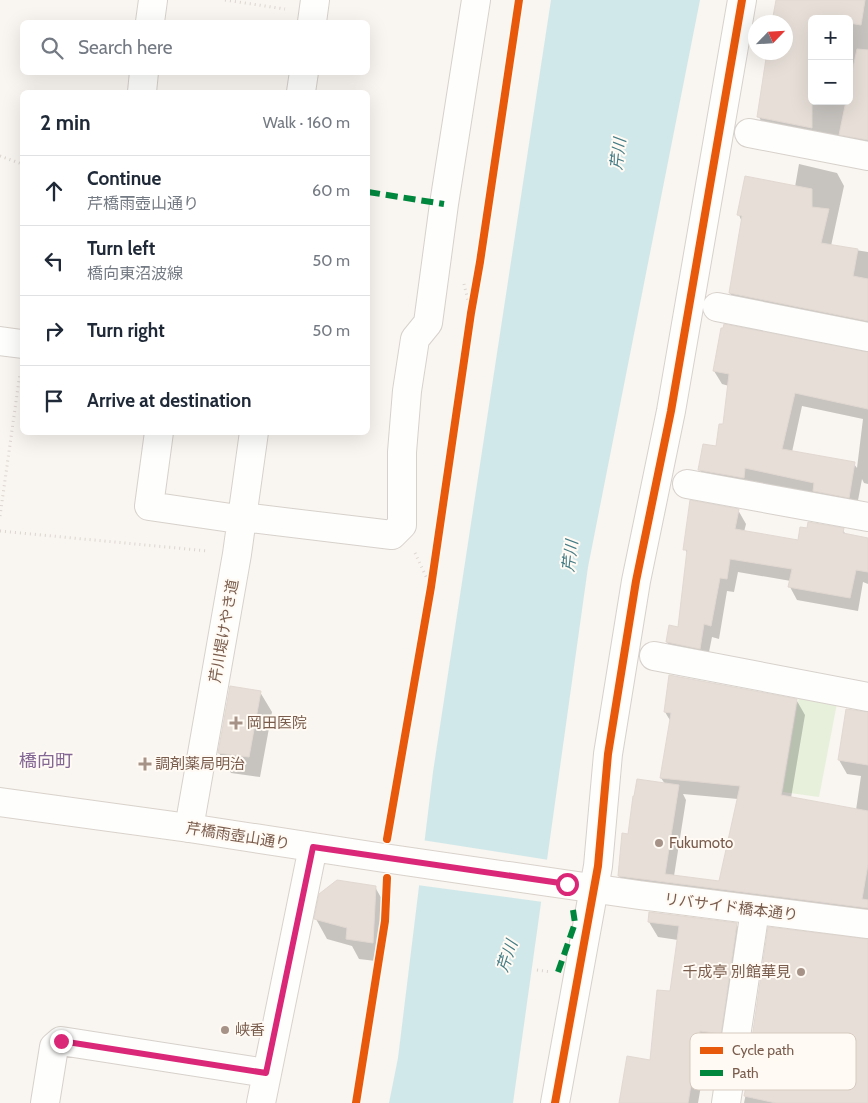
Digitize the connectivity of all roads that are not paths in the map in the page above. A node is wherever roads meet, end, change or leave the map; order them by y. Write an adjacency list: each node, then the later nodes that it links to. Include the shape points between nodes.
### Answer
1 (153, 0): 4 (street)
2 (476, 0): 18 (street, via 428,323 415,339 402,452 402,525 392,535)
3 (742, 0): 25 (street, via 671,411 635,591 608,754)
4 (150, 20)
5 (144, 75): 7 (street)
6 (304, 75): 8 (street)
7 (142, 90)
8 (302, 90)
9 (749, 133): 10 (street)
10 (868, 156)
11 (717, 307): 12 (street)
12 (868, 336)
13 (0, 342): 14 (street)
14 (20, 354)
15 (159, 435): 18 (street, via 150,506)
16 (254, 435): 18 (street, 芹川堤けやき道)
17 (687, 484): 19 (street)
18 (242, 517): 23 (street, 芹川堤けやき道)
19 (868, 517)
20 (654, 656): 21 (street)
21 (868, 697)
22 (0, 802): 23 (street, 芹橋雨壺山通り)
23 (189, 828): 24 (street, 芹橋雨壺山通り)
24 (313, 847): 25 (street, 芹橋雨壺山通り); 29 (street)
25 (594, 889): 26 (street, リバサイド橋本通り); 33 (street)
26 (755, 910): 27 (street, リバサイド橋本通り); 28 (street)
27 (868, 924)
28 (738, 1033)
29 (266, 1073): 31 (street, via 61,1041 54,1047); 32 (street)
30 (730, 1090): 34 (street)
31 (45, 1103)
32 (261, 1103)
33 (555, 1103)
34 (728, 1103)

